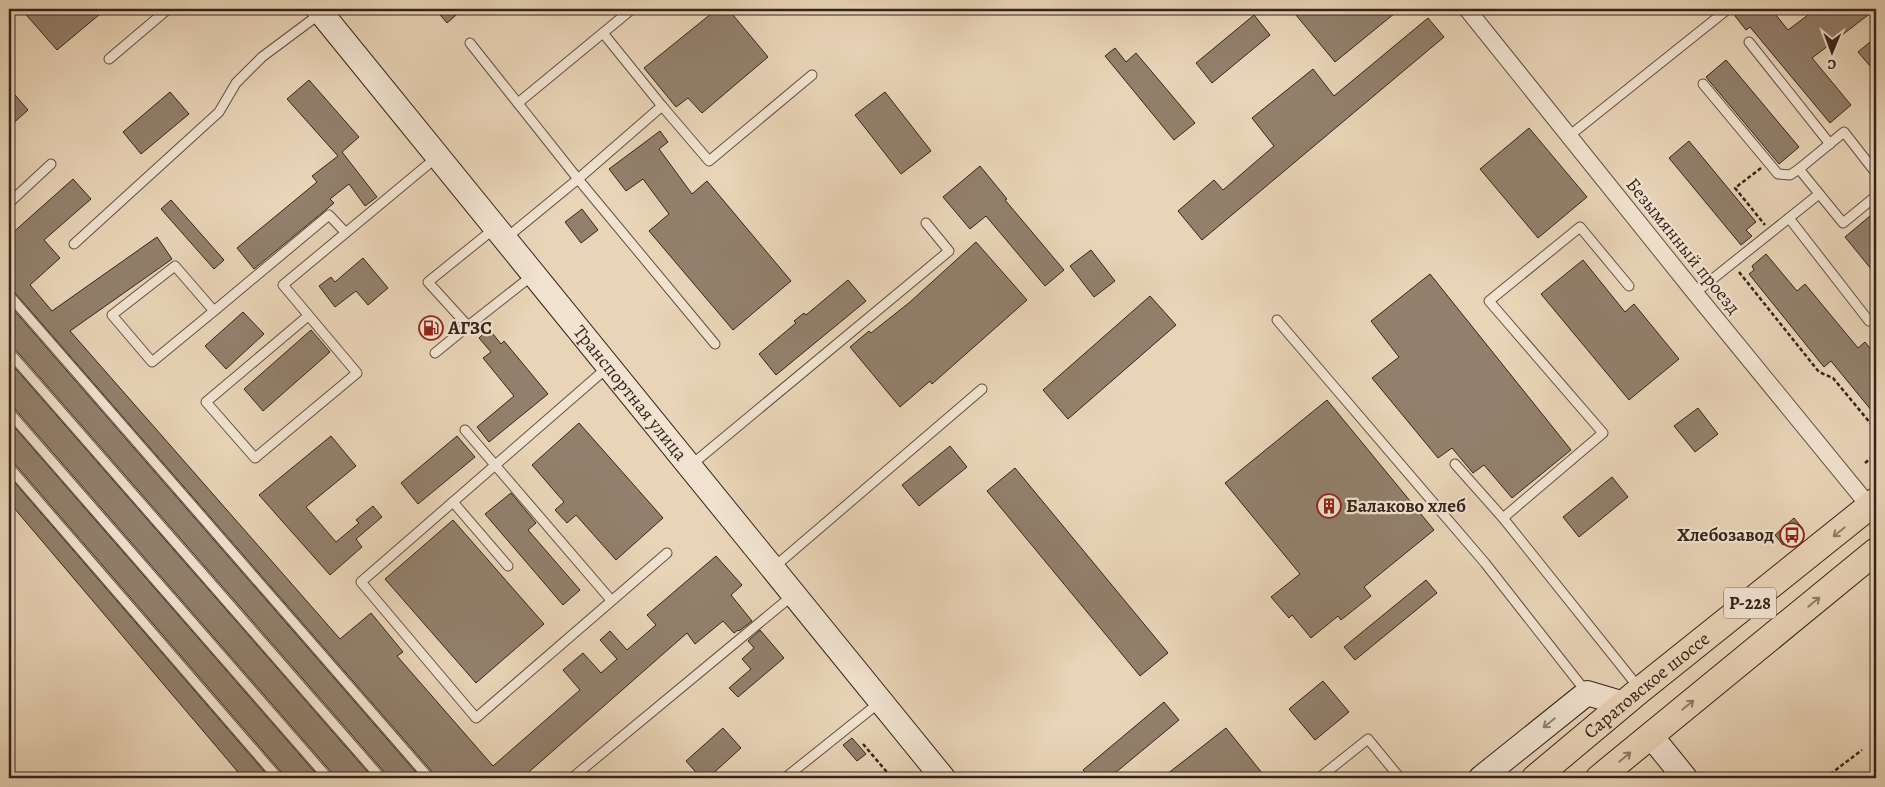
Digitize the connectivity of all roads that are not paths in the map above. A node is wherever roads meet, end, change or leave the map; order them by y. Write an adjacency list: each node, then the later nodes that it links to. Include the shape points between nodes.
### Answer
1 (168, 9): 9 (lane)
2 (632, 9): 6 (lane)
3 (1467, 9): 14 (street, Безымянный проезд)
4 (1728, 9): 14 (lane)
5 (319, 11): 16 (main road, Транспортная улица); 28 (lane, via 262,57 236,83 219,112)
6 (603, 33): 12 (lane); 13 (lane)
7 (1749, 42): 15 (lane)
8 (470, 43): 12 (lane)
9 (109, 58)
10 (812, 75): 13 (lane, via 709,161)
11 (1703, 84): 18 (lane, via 1778,174 1790,175)
12 (518, 103): 20 (lane)
13 (662, 106): 20 (lane)
14 (1568, 136): 31 (street, Безымянный проезд)
15 (1830, 144): 18 (lane); 19 (lane, via 1844,132)
16 (438, 157): 26 (lane); 27 (main road, Транспортная улица)
17 (51, 164): 23 (lane)
18 (1799, 168): 21 (lane)
19 (1876, 173)
20 (578, 179): 27 (lane); 38 (lane)
21 (1820, 194): 22 (lane, via 1843,223); 24 (lane)
22 (1876, 196)
23 (9, 203)
24 (1789, 218): 31 (lane); 35 (lane, via 1869,321)
25 (926, 223): 47 (lane, via 949,251)
26 (345, 232): 33 (lane, via 329,215); 34 (lane, via 283,285)
27 (500, 233): 29 (main road, Транспортная улица); 37 (lane, via 428,282)
28 (74, 244)
29 (533, 274): 37 (lane); 41 (main road, Транспортная улица)
30 (1629, 286): 51 (lane, via 1580,227 1489,301 1603,433)
31 (1695, 293): 50 (street, Безымянный проезд)
32 (10, 299): 65 (lane)
33 (214, 311): 33 (lane, via 175,266 112,315 152,362)
34 (308, 316): 34 (lane, via 357,373 255,458 206,402)
35 (1876, 316)
36 (1277, 320): 58 (lane, via 1486,563)
37 (468, 326): 40 (lane)
38 (715, 344)
39 (9, 352): 64 (lane)
40 (435, 353)
41 (609, 367): 46 (lane); 47 (main road, Транспортная улица)
42 (982, 388): 55 (lane)
43 (9, 412): 63 (lane)
44 (465, 430): 46 (lane)
45 (1454, 464): 51 (lane)
46 (495, 466): 49 (lane); 57 (lane)
47 (690, 466): 55 (main road, Транспортная улица)
48 (9, 468): 62 (lane)
49 (453, 502): 54 (lane); 57 (lane, via 361,582 476,718)
50 (1873, 504): 59 (main road, Саратовское шоссе / Р-228, one-way to 59)
51 (1503, 518): 59 (lane)
52 (1876, 551): 61 (main road, one-way to 52)
53 (667, 553): 57 (lane)
54 (508, 566)
55 (772, 569): 56 (main road, Транспортная улица)
56 (794, 595): 60 (main road, Транспортная улица); 66 (lane)
57 (612, 600)
58 (1587, 692): 59 (main road); 71 (main road, one-way to 71)
59 (1632, 697): 61 (main road); 72 (main road, Саратовское шоссе)
60 (880, 702): 67 (lane); 68 (main road, Транспортная улица)
61 (1650, 736): 73 (main road, one-way to 61); 74 (main road)
62 (278, 778)
63 (328, 778)
64 (380, 778)
65 (429, 778)
66 (572, 778)
67 (785, 778)
68 (943, 778)
69 (1319, 778): 70 (lane, via 1368,739)
70 (1400, 778)
71 (1481, 778)
72 (1535, 778)
73 (1599, 778)
74 (1685, 778)

